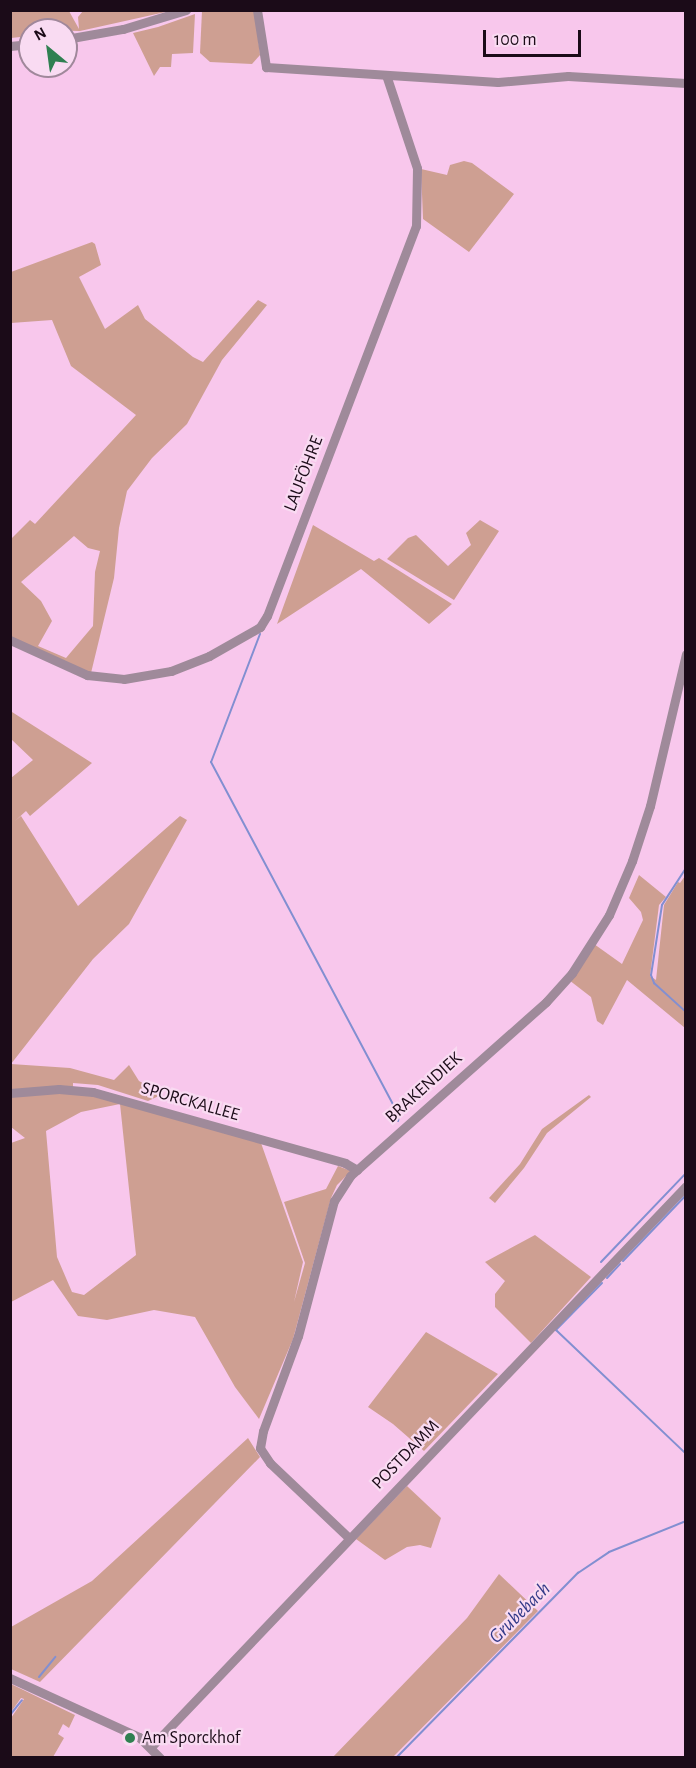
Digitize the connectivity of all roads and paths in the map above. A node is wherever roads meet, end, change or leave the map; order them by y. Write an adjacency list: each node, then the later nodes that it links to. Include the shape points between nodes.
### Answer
1 (186, 10): 3 (street, via 123,29)
2 (257, 10): 4 (street, via 266,67)
3 (78, 37)
4 (386, 75): 5 (street, via 498,82 568,76); 6 (street, LAUFÖHRE, via 417,168 416,226 260,627 171,671 124,679 87,675)
5 (686, 83)
6 (10, 639)
7 (686, 654): 9 (street, BRAKENDIEK, via 654,793 609,915 572,973 546,1002)
8 (10, 1093): 9 (street, SPORCKALLEE, via 59,1089 93,1092 345,1163)
9 (357, 1170): 11 (street, BRAKENDIEK, via 334,1201 298,1336 260,1439 260,1448 270,1463)
10 (686, 1186): 11 (street, POSTDAMM)
11 (349, 1538): 13 (street, POSTDAMM)
12 (10, 1678): 13 (street, via 139,1737)
13 (151, 1747): 14 (street)
14 (160, 1758)

